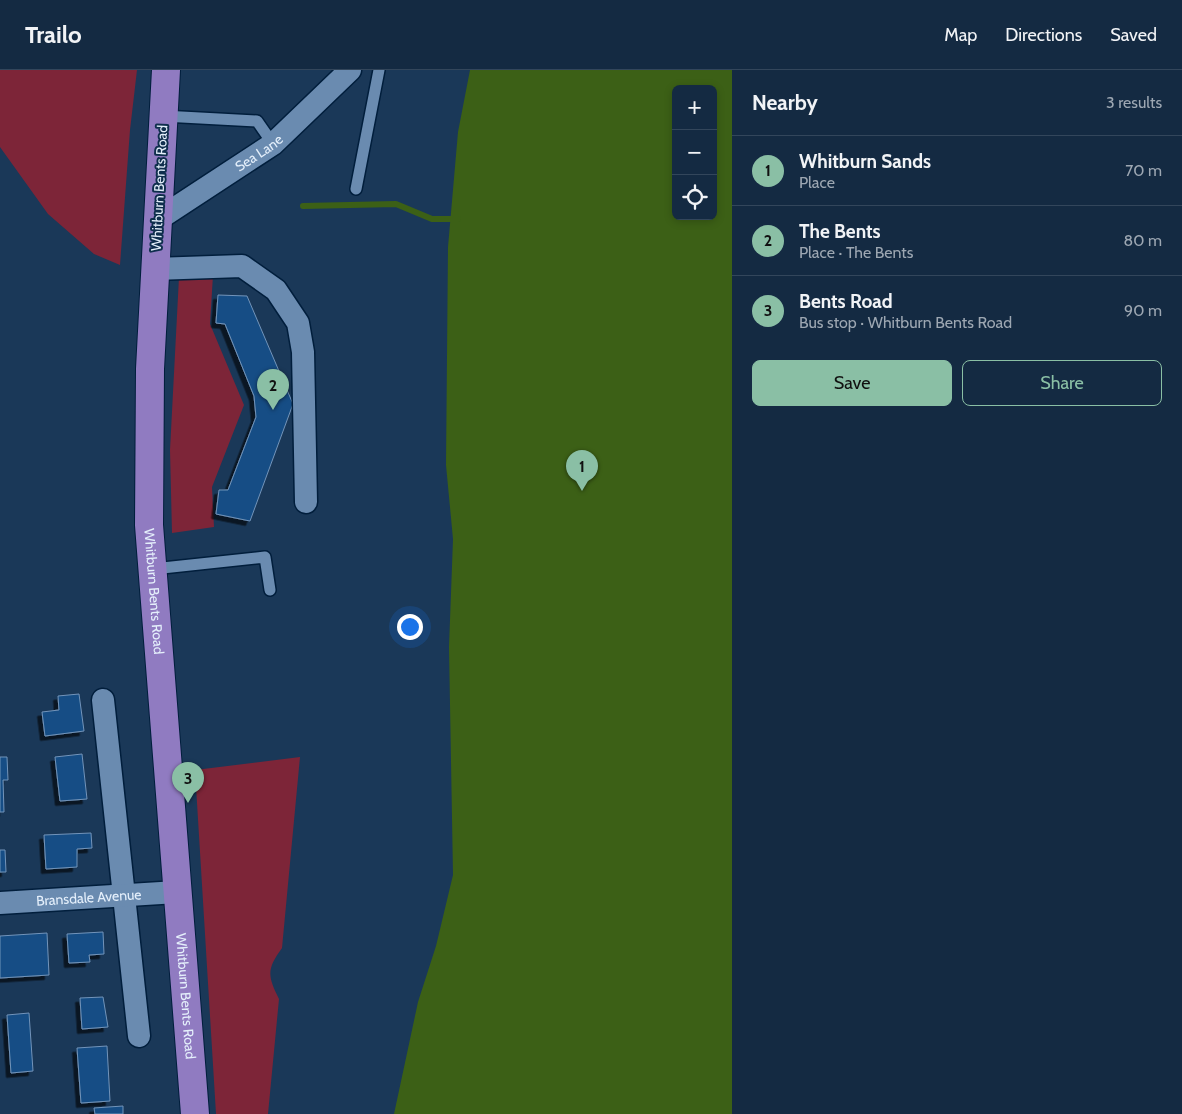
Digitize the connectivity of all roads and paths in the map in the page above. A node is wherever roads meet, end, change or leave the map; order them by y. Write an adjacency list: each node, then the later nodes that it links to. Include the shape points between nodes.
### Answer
1 (166, 70): 4 (main road, Whitburn Bents Road)
2 (350, 70): 5 (street, Sea Lane)
3 (379, 70): 6 (lane)
4 (163, 116): 5 (lane, via 258,122); 7 (main road, Whitburn Bents Road)
5 (273, 144): 7 (street, Sea Lane)
6 (356, 189)
7 (163, 216): 8 (main road, Whitburn Bents Road)
8 (154, 269): 9 (street, via 242,266 276,290 298,323 303,352); 10 (main road, Whitburn Bents Road, via 148,429)
9 (306, 502)
10 (153, 570): 11 (lane, via 265,557); 13 (main road, Whitburn Bents Road)
11 (270, 590)
12 (103, 700): 14 (street)
13 (177, 892): 14 (street, Bransdale Avenue); 17 (main road, Whitburn Bents Road)
14 (124, 896): 15 (street, Bransdale Avenue); 16 (street)
15 (0, 903)
16 (139, 1036)
17 (195, 1114)

